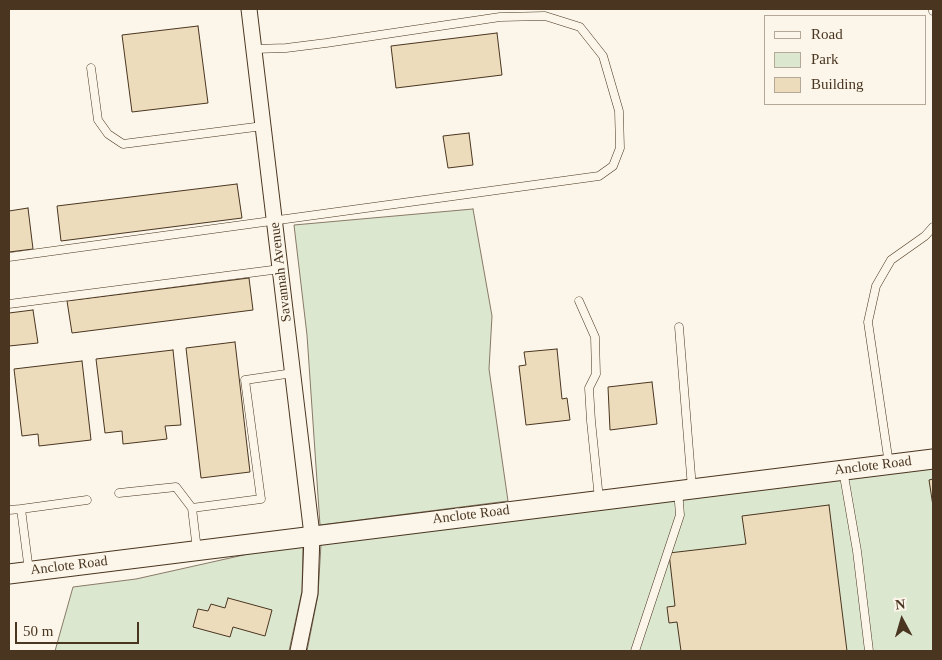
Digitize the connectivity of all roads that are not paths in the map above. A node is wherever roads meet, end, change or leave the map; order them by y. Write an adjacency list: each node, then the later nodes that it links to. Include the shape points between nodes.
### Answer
1 (249, 9): 2 (street, Savannah Avenue)
2 (254, 49): 4 (street, Savannah Avenue); 5 (lane, via 326,43 500,18 546,16 580,27 603,56 619,111 620,148 613,166 599,176)
3 (91, 68): 4 (lane, via 98,120 108,134 123,144)
4 (263, 126): 5 (street, Savannah Avenue)
5 (275, 221): 7 (lane); 8 (street, Savannah Avenue)
6 (933, 227): 14 (lane, via 891,260 876,286 868,322)
7 (9, 257)
8 (280, 269): 10 (lane); 12 (street, Savannah Avenue)
9 (579, 301): 18 (lane, via 595,337 596,374 590,388)
10 (9, 304)
11 (679, 327): 16 (lane)
12 (293, 373): 20 (lane, via 246,380 261,499); 23 (street, Savannah Avenue)
13 (933, 459): 14 (street, Anclote Road)
14 (888, 464): 15 (street, Anclote Road)
15 (843, 470): 16 (street, Anclote Road); 29 (lane)
16 (685, 489): 18 (street, Anclote Road); 28 (lane, via 680,515)
17 (119, 492): 20 (lane, via 176,487)
18 (599, 499): 23 (street, Anclote Road)
19 (86, 500): 21 (lane)
20 (192, 508): 24 (lane)
21 (21, 509): 22 (lane); 25 (lane)
22 (9, 510)
23 (312, 535): 24 (street, Anclote Road); 27 (street, Savannah Avenue, via 310,593)
24 (197, 550): 25 (street, Anclote Road)
25 (29, 571): 26 (street, Anclote Road)
26 (9, 574)
27 (298, 651)
28 (635, 651)
29 (869, 651)

